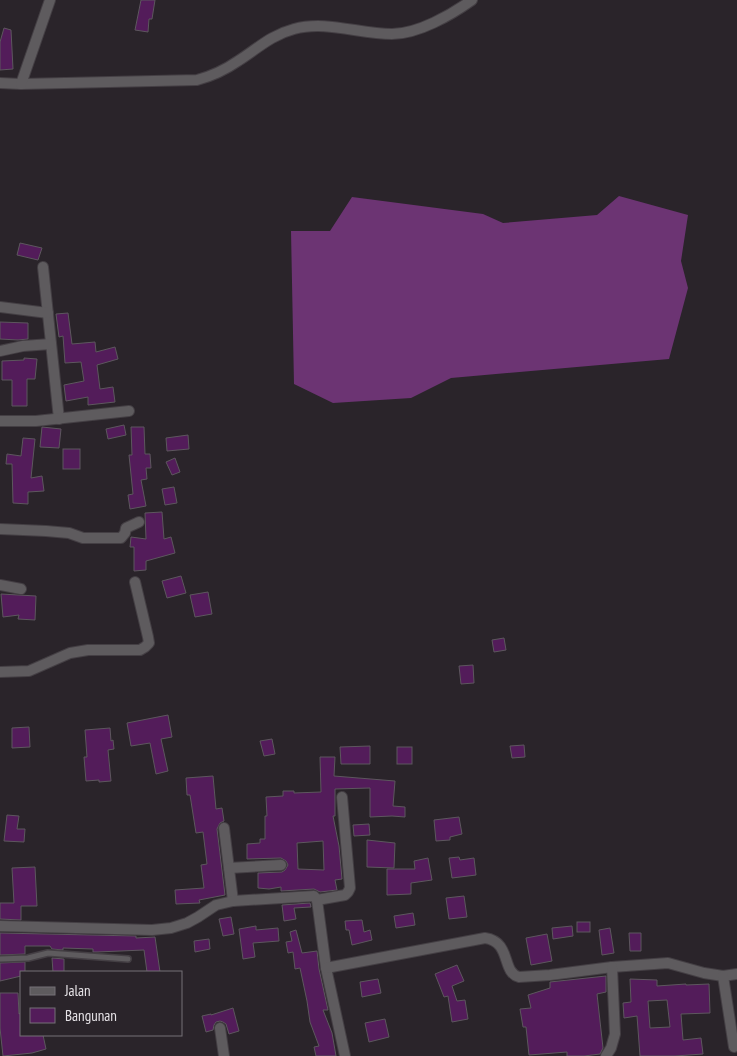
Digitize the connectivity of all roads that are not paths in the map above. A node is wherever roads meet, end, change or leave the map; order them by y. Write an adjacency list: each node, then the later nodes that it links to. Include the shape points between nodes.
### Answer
1 (50, 0): 4 (street)
2 (472, 0): 4 (street, via 409,32 393,34 320,25 294,28 274,36 212,76 196,80)
3 (0, 83): 4 (street)
4 (20, 84)
5 (43, 267): 7 (street)
6 (0, 308): 7 (street)
7 (48, 314): 8 (street)
8 (51, 344): 9 (street); 11 (street)
9 (0, 351)
10 (129, 411): 11 (street)
11 (59, 419): 12 (street)
12 (0, 421)
13 (139, 522): 14 (street, via 126,528 121,538 83,538 61,532)
14 (0, 529)
15 (135, 582): 18 (street, via 149,643 145,647 140,650 88,650 29,671)
16 (0, 585): 17 (street)
17 (21, 588)
18 (0, 672)
19 (342, 797): 23 (street, via 350,888 345,895)
20 (224, 828): 22 (street)
21 (281, 865): 22 (street)
22 (230, 868): 24 (street)
23 (317, 900): 24 (street, via 310,895); 29 (street)
24 (233, 901): 25 (street, via 216,905 187,923 171,928)
25 (0, 926)
26 (0, 959): 27 (lane, via 48,953)
27 (128, 959)
28 (612, 967): 29 (street, via 519,978 511,972 498,943 485,938); 31 (street, via 668,962); 36 (street, via 615,1034)
29 (326, 968): 35 (street)
30 (737, 974): 31 (street)
31 (722, 976): 33 (street)
32 (220, 1028): 34 (street)
33 (734, 1047)
34 (224, 1056)
35 (345, 1056)
36 (606, 1056)

